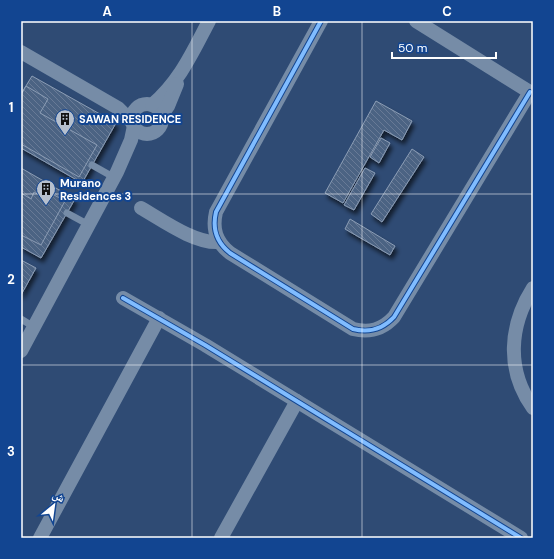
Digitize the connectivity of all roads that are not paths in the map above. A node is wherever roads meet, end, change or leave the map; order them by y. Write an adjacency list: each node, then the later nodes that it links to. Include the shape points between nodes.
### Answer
1 (209, 21): 5 (street)
2 (321, 21): 17 (street, via 216,212 214,228)
3 (416, 21): 7 (street)
4 (21, 52): 6 (street)
5 (181, 72): 8 (street, via 168,90); 9 (street, via 173,95)
6 (68, 78): 8 (street, via 87,81 130,103); 10 (street, via 118,108)
7 (532, 93): 17 (street, via 399,310 383,327 368,331 353,329 230,253)
8 (147, 105): 9 (street, via 156,107); 10 (street, via 135,110)
9 (161, 116): 11 (street, via 160,126)
10 (133, 124): 11 (street, via 136,130 144,133); 13 (street, via 131,140)
11 (153, 132): 13 (street, via 139,145)
12 (92, 165): 13 (lane)
13 (116, 175): 16 (street)
14 (141, 208): 17 (street, via 198,239 212,243)
15 (67, 213): 16 (lane)
16 (89, 225): 22 (street)
17 (220, 242)
18 (533, 288): 25 (street, via 517,322 514,346 520,382)
19 (124, 298): 20 (street)
20 (159, 318): 24 (street); 26 (street)
21 (21, 319): 22 (lane)
22 (34, 327): 23 (street)
23 (21, 351)
24 (297, 401): 27 (street); 28 (street)
25 (533, 408)
26 (40, 538)
27 (222, 538)
28 (521, 538)

